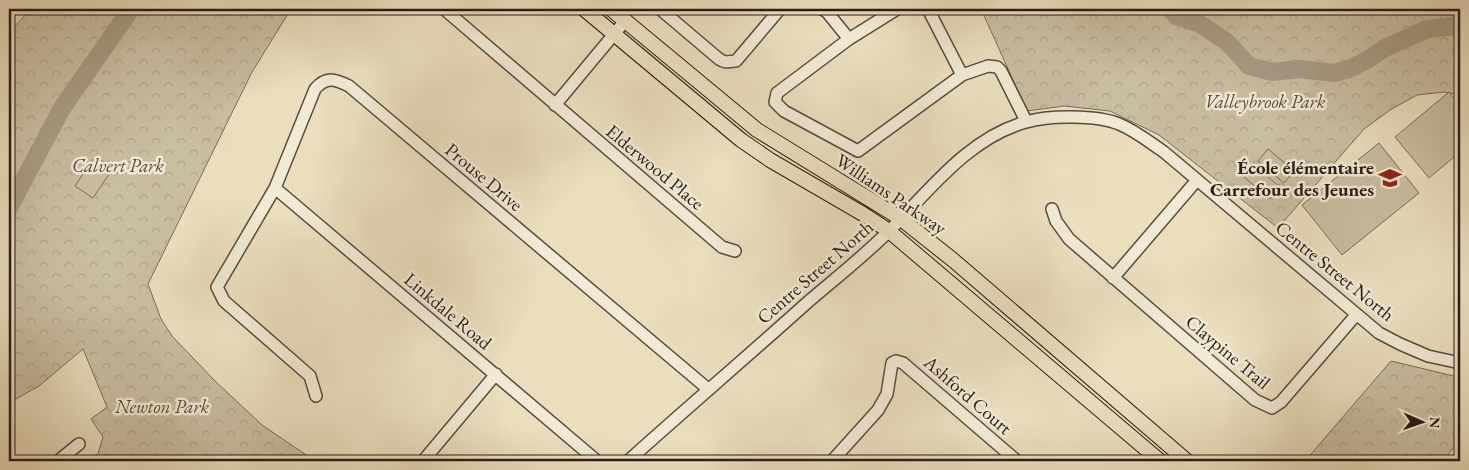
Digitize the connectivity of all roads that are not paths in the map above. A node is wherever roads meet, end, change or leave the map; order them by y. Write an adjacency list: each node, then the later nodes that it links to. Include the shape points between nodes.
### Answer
1 (444, 9): 13 (street, Elderwood Place)
2 (584, 9): 10 (main road, Williams Parkway)
3 (611, 9): 9 (main road, Williams Parkway)
4 (660, 9): 5 (street, via 723,62 736,61)
5 (780, 9)
6 (822, 9): 11 (street)
7 (897, 9): 11 (street)
8 (928, 9): 12 (street)
9 (625, 21): 10 (street); 18 (main road, Williams Parkway, via 757,130)
10 (615, 34): 13 (street); 19 (main road, Williams Parkway, via 741,140)
11 (849, 39): 12 (street, via 777,93 776,102 784,111 858,151)
12 (962, 75): 14 (street, via 988,66 997,67)
13 (555, 105): 20 (street, Elderwood Place, via 722,247)
14 (1026, 122): 15 (street, Centre Street North, via 1078,117 1116,123 1144,139); 18 (street, Centre Street North, via 995,134 974,149)
15 (1197, 180): 21 (street); 22 (street, Centre Street North)
16 (275, 188): 24 (street, Linkdale Road); 25 (street, Prouse Drive, via 315,89 321,82 341,82); 26 (street, Prouse Drive, via 217,287 218,293 224,302 310,376)
17 (1052, 209): 21 (street, Claypine Trail, via 1069,239)
18 (900, 218): 19 (street, Centre Street North); 35 (main road, Williams Parkway)
19 (889, 231): 25 (street, Centre Street North); 34 (main road, Williams Parkway)
20 (735, 251)
21 (1113, 278): 22 (street, Claypine Trail, via 1255,400 1272,408 1281,402)
22 (1356, 315): 23 (street, Centre Street North, via 1400,344 1428,356)
23 (1460, 363)
24 (496, 374): 29 (street); 30 (street, Linkdale Road)
25 (708, 389): 31 (street, Centre Street North)
26 (316, 396)
27 (79, 444): 28 (street)
28 (58, 461)
29 (424, 461)
30 (598, 461)
31 (628, 461)
32 (832, 461): 33 (street, Ashford Court, via 878,410 887,394 892,364 896,361 903,363)
33 (1017, 461)
34 (1160, 461)
35 (1187, 461)

